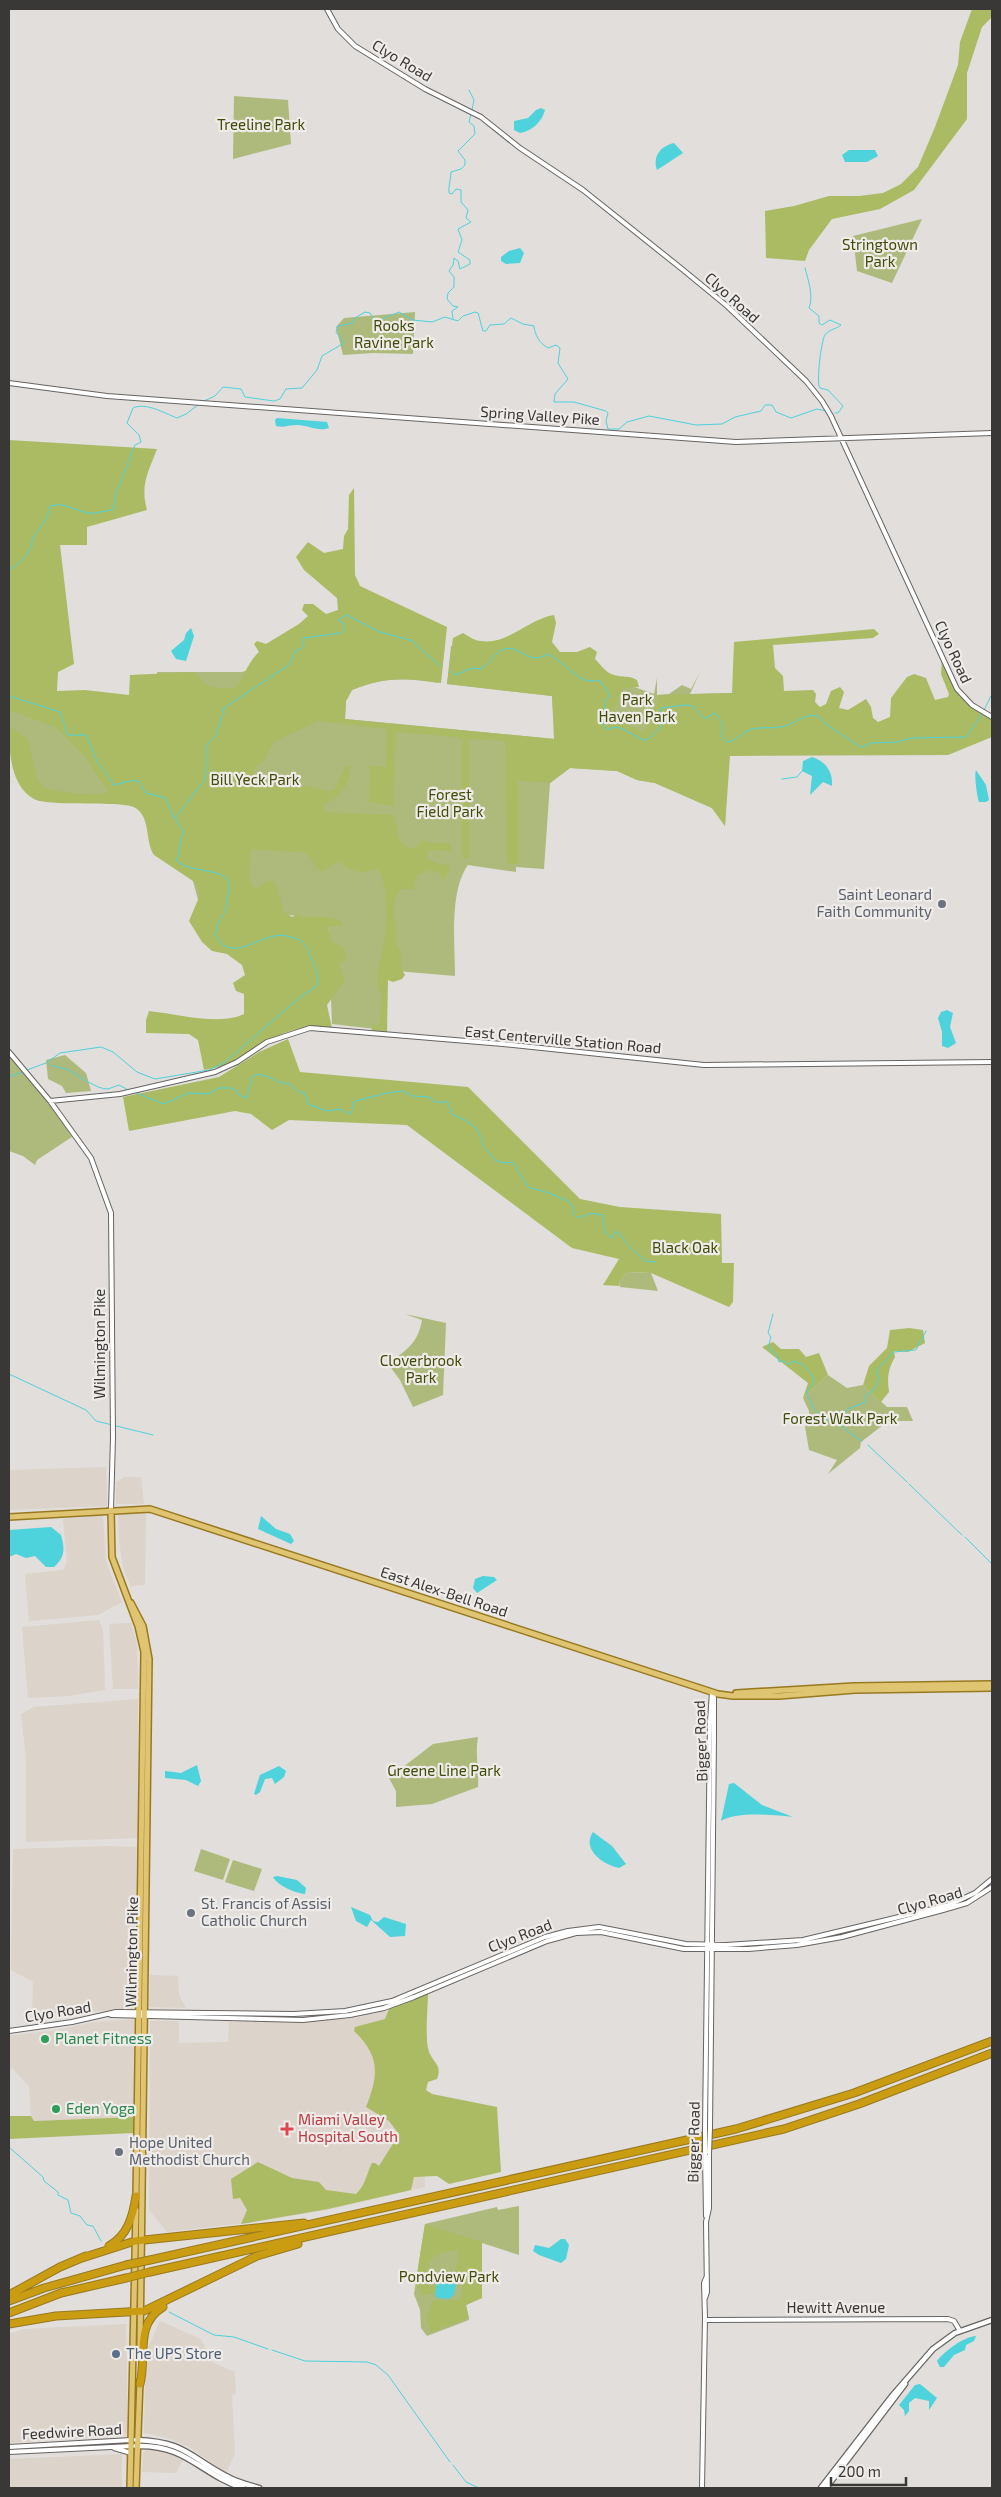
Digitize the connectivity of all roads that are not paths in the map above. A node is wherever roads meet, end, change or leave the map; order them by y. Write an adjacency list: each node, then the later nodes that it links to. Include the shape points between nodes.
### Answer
1 (327, 9): 4 (street, Clyo Road, via 338,29 355,46 425,89 472,112 583,190 727,306 811,387 826,407)
2 (9, 383): 4 (street, Spring Valley Pike, via 194,402 723,441)
3 (992, 433): 4 (street, Spring Valley Pike)
4 (840, 438): 5 (street, Clyo Road, via 954,682 963,697)
5 (992, 717)
6 (9, 1052): 8 (street, Wilmington Pike)
7 (992, 1062): 8 (street, East Centerville Station Road, via 704,1065 310,1028 267,1042 220,1071 101,1097)
8 (50, 1101): 9 (street, Wilmington Pike, via 91,1158 111,1212)
9 (111, 1510): 10 (main road, East Alex-Bell Road); 11 (main road, Wilmington Pike, via 112,1556); 15 (main road, East Alex-Bell Road, via 150,1509)
10 (9, 1517)
11 (129, 1600): 19 (main road, Wilmington Pike, via 142,1638 144,1660); 19 (main road, Wilmington Pike, via 147,1642)
12 (992, 1684): 13 (main road)
13 (854, 1688): 14 (main road); 15 (main road, East Alex-Bell Road, via 731,1695)
14 (992, 1688)
15 (712, 1692): 18 (street, Bigger Road)
16 (992, 1879): 18 (street, Clyo Road, via 975,1893 948,1905 827,1936)
17 (992, 1887): 18 (street, Clyo Road, via 967,1903 836,1938 771,1948)
18 (710, 1947): 19 (street, Clyo Road, via 674,1948 606,1932 582,1932 547,1941 414,1998 366,2012 303,2020); 33 (street, Bigger Road, bridge)
19 (141, 2014): 20 (street, Clyo Road, via 116,2012); 23 (main road, Wilmington Pike); 26 (main road, Wilmington Pike)
20 (9, 2031)
21 (992, 2040): 24 (highway, via 854,2094 780,2117)
22 (992, 2053): 25 (highway, via 784,2129)
23 (136, 2196): 26 (main road, Wilmington Pike); 27 (highway, via 132,2215 122,2236 111,2245)
24 (352, 2216): 26 (highway); 30 (highway, bridge, via 126,2265)
25 (382, 2220): 28 (highway, via 268,2251); 32 (highway, bridge, via 61,2293)
26 (138, 2240): 27 (highway); 31 (main road, Wilmington Pike)
27 (82, 2258): 29 (highway)
28 (210, 2280): 31 (highway, via 160,2305); 38 (highway, via 160,2309 148,2322 142,2344)
29 (9, 2295)
30 (9, 2301)
31 (137, 2312): 35 (highway, via 56,2316); 38 (main road, Wilmington Pike); 39 (main road, Wilmington Pike)
32 (9, 2313)
33 (705, 2320): 36 (street, Hewitt Avenue, via 948,2319 954,2321); 44 (street, Bigger Road)
34 (992, 2320): 36 (main road)
35 (9, 2324)
36 (960, 2331): 37 (main road, via 933,2349)
37 (908, 2378): 49 (main road); 50 (main road)
38 (140, 2384): 39 (main road, Wilmington Pike)
39 (136, 2443): 40 (street, Feedwire Road); 41 (street, Feedwire Road); 43 (main road, Wilmington Pike); 46 (main road, Wilmington Pike); 47 (main road, via 182,2454 219,2478); 48 (main road, via 163,2442 184,2449 225,2476)
40 (9, 2447)
41 (109, 2447): 42 (street, Feedwire Road); 43 (street)
42 (9, 2452)
43 (132, 2453): 45 (main road, Wilmington Pike)
44 (703, 2487)
45 (130, 2488)
46 (136, 2488)
47 (243, 2488)
48 (259, 2488)
49 (821, 2488)
50 (826, 2488)

